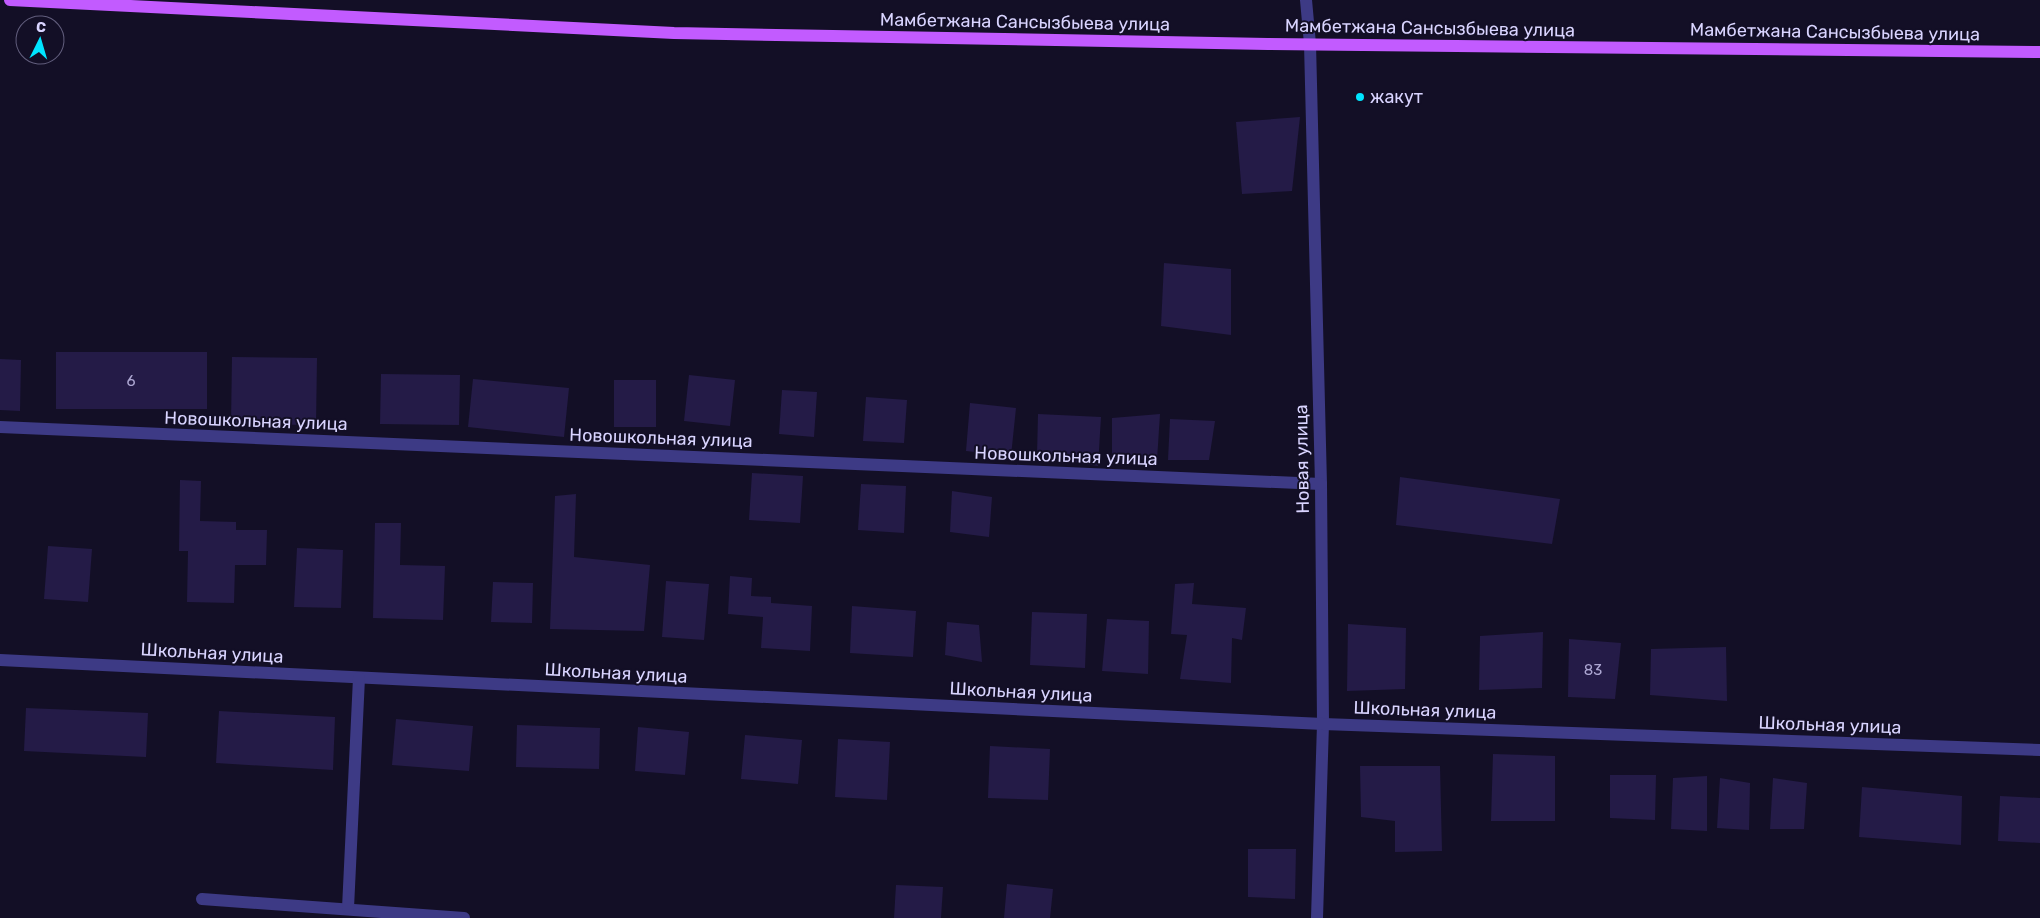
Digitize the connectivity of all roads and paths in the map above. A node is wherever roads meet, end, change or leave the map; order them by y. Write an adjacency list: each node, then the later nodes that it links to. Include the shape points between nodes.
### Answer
1 (10, 0): 3 (main road, Мамбетжана Сансызбыева улица, via 674,33)
2 (1306, 0): 3 (street, Новая улица)
3 (1310, 44): 4 (main road, Мамбетжана Сансызбыева улица); 6 (street, Новая улица)
4 (2040, 52)
5 (0, 428): 6 (street, Новошкольная улица)
6 (1320, 484): 9 (street, Новая улица)
7 (0, 660): 8 (street, Школьная улица)
8 (359, 678): 9 (street, Школьная улица); 12 (street)
9 (1323, 724): 10 (street, Школьная улица); 14 (street, Новая улица)
10 (2040, 750)
11 (202, 899): 12 (street)
12 (348, 908): 13 (street)
13 (464, 918)
14 (1317, 918)

